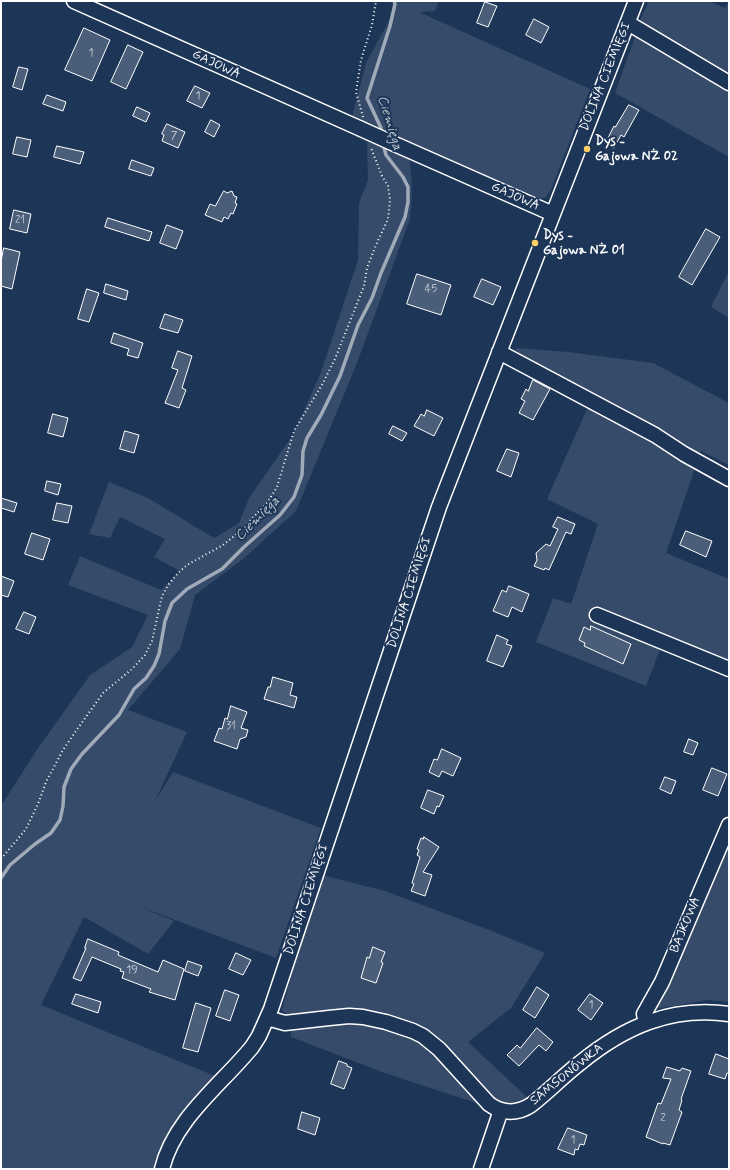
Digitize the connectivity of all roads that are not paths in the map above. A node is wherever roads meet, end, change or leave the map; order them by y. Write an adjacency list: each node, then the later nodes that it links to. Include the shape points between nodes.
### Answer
1 (74, 1): 5 (street, GAJOWA, bridge, via 362,125 390,142)
2 (636, 1): 3 (street, DOLINA CIEMIĘGI)
3 (628, 23): 4 (street); 5 (street, DOLINA CIEMIĘGI, via 597,109)
4 (729, 84)
5 (553, 214): 6 (street, DOLINA CIEMIĘGI)
6 (498, 352): 7 (street, via 655,435); 12 (street, DOLINA CIEMIĘGI, via 439,507)
7 (729, 479)
8 (597, 615): 9 (street)
9 (729, 670)
10 (729, 825): 13 (street, BAJKOWA, via 662,982 644,1014)
11 (729, 1014): 13 (street, SAMSONÓWKA, via 682,1013)
12 (267, 1018): 14 (street, via 285,1023 349,1016 378,1020 413,1031 439,1049 485,1100); 15 (street, DOLINA CIEMIĘGI, via 252,1046 186,1121 170,1147)
13 (646, 1024): 14 (street, SAMSONÓWKA, via 619,1036 595,1052 526,1108 513,1112)
14 (501, 1110): 16 (street)
15 (162, 1169)
16 (481, 1169)

